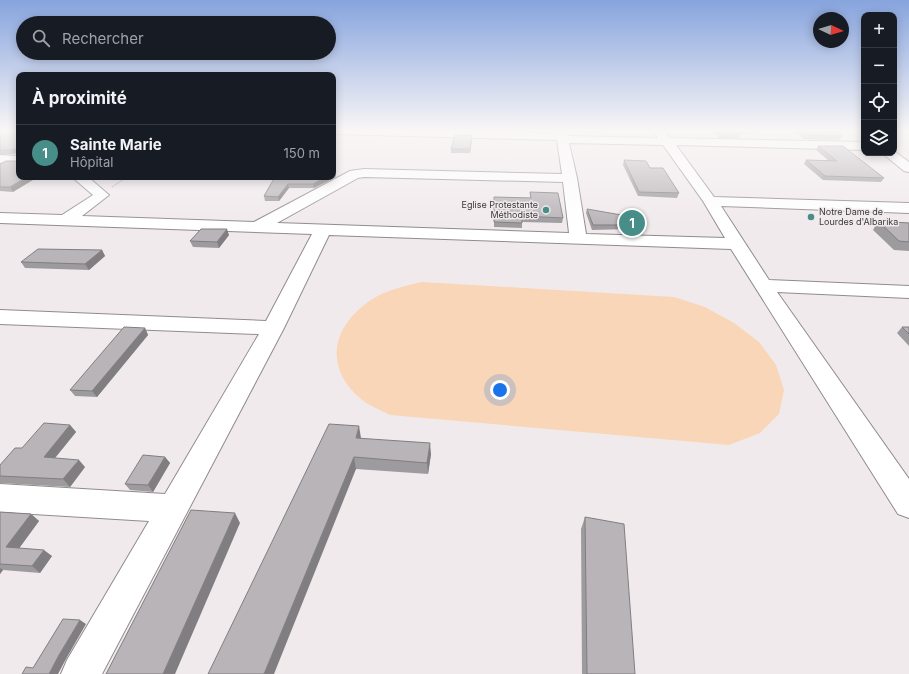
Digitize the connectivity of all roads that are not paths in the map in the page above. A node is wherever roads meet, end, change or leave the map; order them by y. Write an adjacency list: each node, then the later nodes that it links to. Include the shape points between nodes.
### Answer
1 (567, 162): 3 (street)
2 (682, 162): 5 (street)
3 (570, 178): 9 (street, via 355,174); 11 (street)
4 (83, 180): 8 (street, via 102,195)
5 (710, 201): 6 (street); 12 (street)
6 (909, 208)
7 (0, 218): 8 (street)
8 (66, 220): 9 (street)
9 (257, 227): 10 (street)
10 (323, 229): 11 (street); 16 (street)
11 (578, 238): 12 (street)
12 (735, 244): 13 (street)
13 (763, 286): 14 (street); 18 (street)
14 (909, 292)
15 (0, 317): 16 (street)
16 (273, 328): 19 (street)
17 (0, 498): 19 (street)
18 (909, 504)
19 (173, 508): 20 (street)
20 (81, 674)

